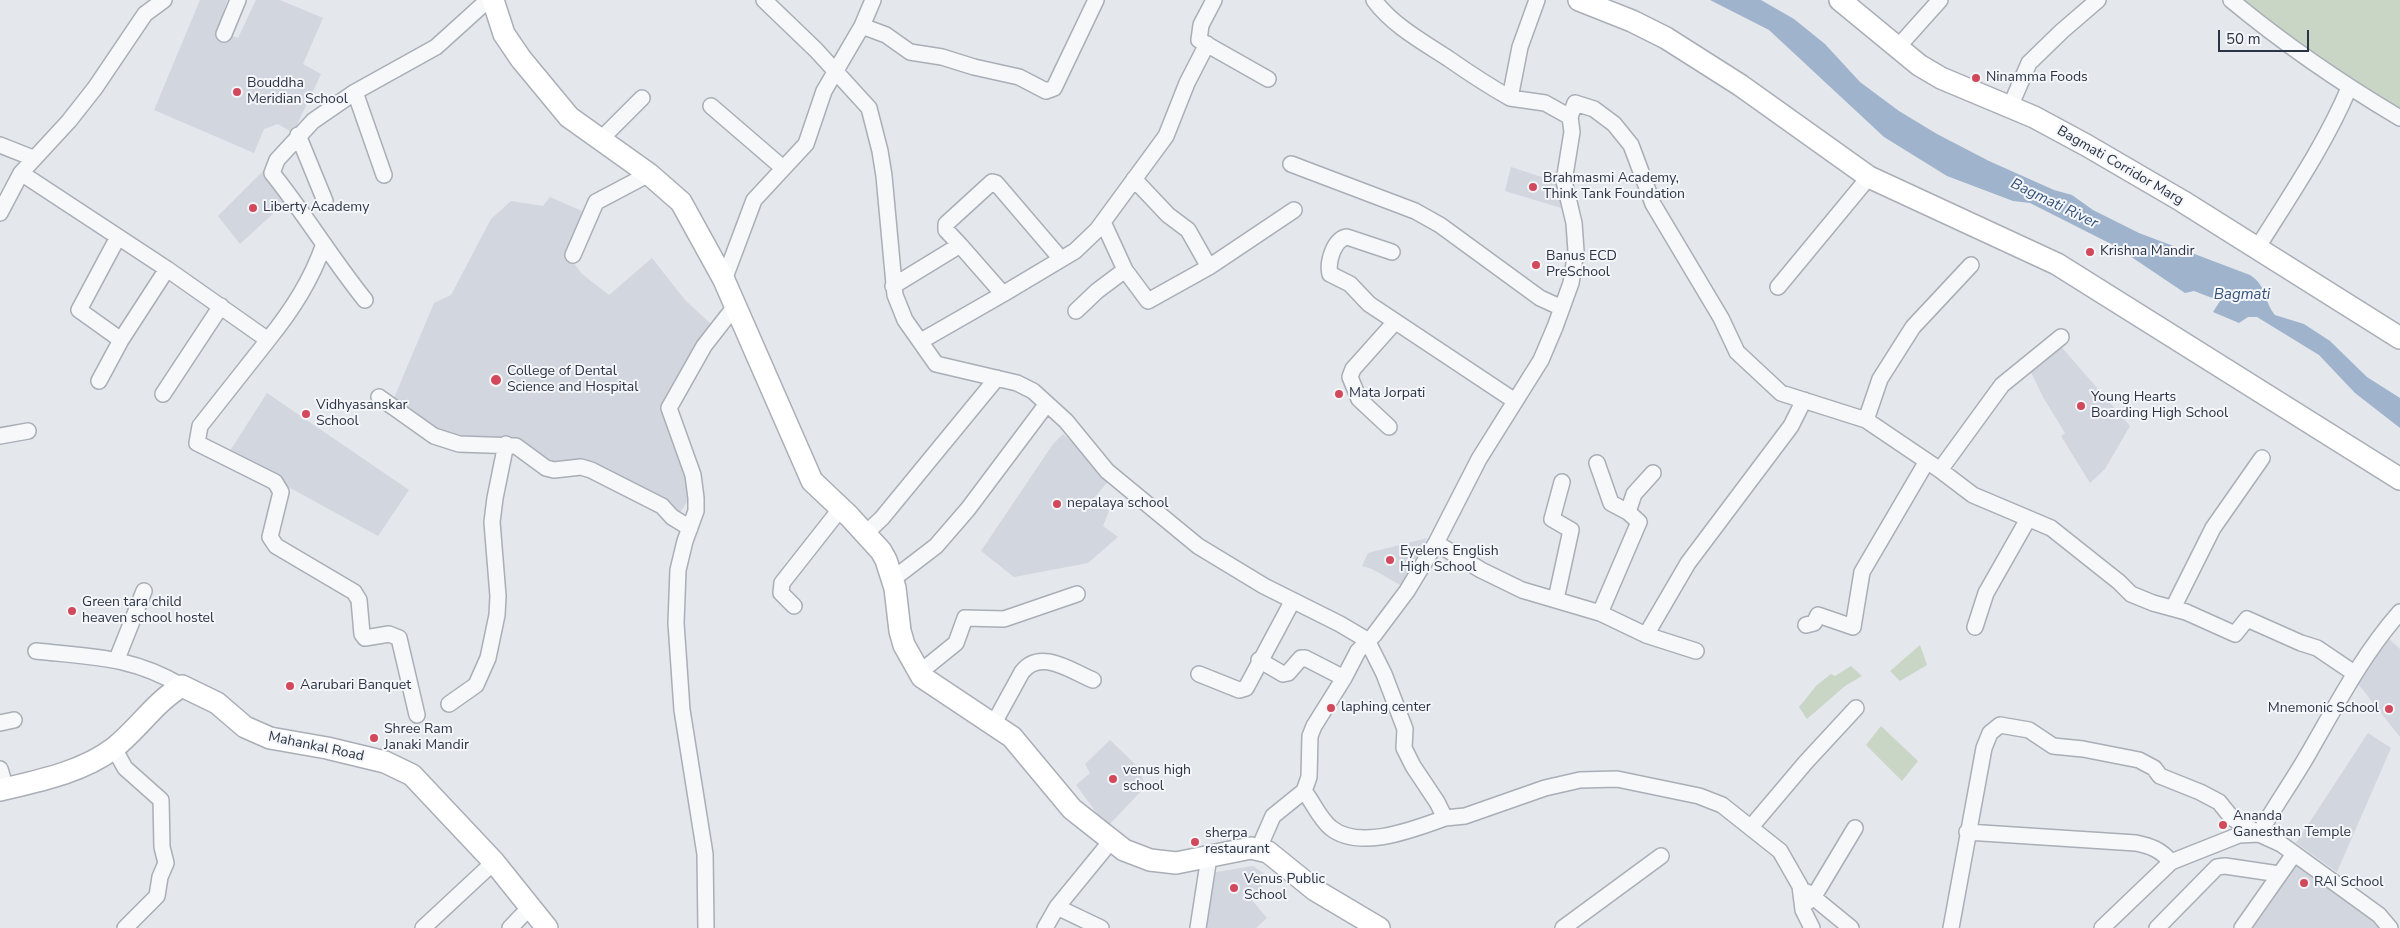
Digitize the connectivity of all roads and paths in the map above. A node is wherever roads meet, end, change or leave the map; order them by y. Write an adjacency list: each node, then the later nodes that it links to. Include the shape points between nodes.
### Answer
1 (164, 0): 33 (street, via 145,14 95,88)
2 (238, 0): 17 (street)
3 (488, 0): 23 (street, via 436,46)
4 (493, 0): 31 (main road, via 504,34 521,59 569,117)
5 (764, 0): 20 (street)
6 (873, 0): 16 (street)
7 (1096, 0): 16 (street, via 1054,88 1046,91 1020,77 910,52 886,35)
8 (1214, 0): 18 (street, via 1201,24 1199,40)
9 (1374, 0): 25 (street, via 1386,15 1412,35)
10 (1537, 0): 25 (street, via 1520,47)
11 (1580, 0): 39 (main road, via 1632,21 1674,43 1740,85)
12 (1840, 0): 19 (main road, Bagmati Corridor Marg)
13 (1940, 0): 19 (street)
14 (2098, 0): 27 (street, via 2029,63)
15 (2231, 0): 22 (street)
16 (862, 26): 20 (street)
17 (224, 34)
18 (1206, 44): 21 (street); 40 (street, via 1186,83 1166,136)
19 (1898, 48): 27 (main road, Bagmati Corridor Marg, via 1941,78)
20 (836, 72): 35 (street, via 824,91 806,144); 57 (street, via 869,108 876,132 884,176)
21 (1268, 79)
22 (2349, 88): 29 (street); 48 (street, via 2302,177)
23 (355, 92): 30 (street); 38 (street)
24 (642, 98): 31 (street)
25 (1510, 98): 28 (street, via 1545,103)
26 (711, 106): 35 (street)
27 (2010, 106): 48 (main road, Bagmati Corridor Marg, via 2102,154)
28 (1570, 118): 63 (street, via 1572,132 1564,181 1574,223 1576,250 1571,283); 75 (street, via 1575,103 1594,109 1614,124 1639,164 1653,204 1721,318 1737,352 1781,393)
29 (2400, 118)
30 (298, 135): 41 (street); 46 (street, via 277,160 272,173)
31 (600, 140): 37 (main road)
32 (0, 145): 33 (street)
33 (33, 158): 36 (street)
34 (1291, 164): 63 (street, via 1415,211 1440,225 1540,298)
35 (783, 168): 56 (street, via 754,200)
36 (21, 173): 43 (street); 45 (street)
37 (649, 174): 50 (street, via 596,202); 56 (main road, via 681,202)
38 (384, 175)
39 (1869, 177): 58 (street); 88 (main road, via 2058,264)
40 (1134, 179): 44 (street); 53 (street, via 1188,230)
41 (325, 202)
42 (1294, 210): 53 (street)
43 (0, 212)
44 (1102, 222): 51 (street, via 1074,251); 55 (street)
45 (118, 237): 54 (street); 68 (street, via 79,310)
46 (324, 244): 60 (street, via 328,254); 69 (street, via 315,271 295,306)
47 (960, 245): 51 (street, via 946,230 946,224 992,182); 57 (street); 59 (street)
48 (2256, 250): 67 (main road, Bagmati Corridor Marg, via 2301,274)
49 (1392, 252): 65 (street, via 1342,238 1328,266 1330,274 1350,284 1369,304)
50 (573, 255)
51 (1061, 259): 59 (street)
52 (1971, 264): 78 (street, via 1912,326 1880,379)
53 (1209, 267): 55 (street, via 1148,301)
54 (167, 269): 62 (street); 68 (street)
55 (1125, 270): 64 (street)
56 (724, 280): 61 (main road)
57 (893, 286): 70 (street, via 905,320)
58 (1778, 287)
59 (1003, 294): 70 (street)
60 (365, 300)
61 (736, 305): 90 (main road, via 804,466 812,481); 93 (street, via 704,346 669,408 693,475 696,512)
62 (221, 306): 69 (street); 73 (street)
63 (1562, 308): 76 (street, via 1541,360)
64 (1076, 311)
65 (1395, 322): 76 (street); 79 (street, via 1354,368 1350,377 1359,399)
66 (2061, 337): 86 (street, via 2002,385)
67 (2400, 338)
68 (121, 340): 72 (street)
69 (268, 340): 121 (street, via 200,426 197,443 280,487 270,537 276,546 354,592 365,638 389,634 399,638)
70 (921, 341): 71 (street, via 936,364)
71 (997, 378): 77 (street, via 1033,390); 94 (street, via 882,518)
72 (99, 381)
73 (163, 394)
74 (380, 397): 82 (street, via 434,436 460,444)
75 (1804, 400): 78 (street); 107 (street, via 1791,426 1688,563)
76 (1515, 401): 95 (street, via 1479,459)
77 (1046, 405): 96 (street, via 936,546); 100 (street, via 1066,421 1107,471 1198,546)
78 (1866, 420): 84 (street)
79 (1389, 427)
80 (28, 430): 81 (street)
81 (0, 436)
82 (506, 444): 93 (street, via 520,448 546,468 581,467 591,470 662,506); 119 (street, via 494,498 492,522 498,596 488,658 476,685)
83 (2262, 458): 102 (street, via 2213,528)
84 (1927, 461): 86 (street); 105 (street, via 1862,572 1853,627 1818,615 1814,623)
85 (1597, 463): 91 (street, via 1611,503)
86 (1940, 470): 92 (street, via 1973,495)
87 (1653, 473): 91 (street, via 1634,494)
88 (2400, 479)
89 (1562, 482): 99 (street, via 1552,519 1571,530)
90 (841, 508): 94 (main road); 101 (street, via 782,583 781,593)
91 (1628, 512): 104 (street, via 1639,522)
92 (2028, 519): 102 (street, via 2051,528 2131,594); 106 (street, via 1986,593)
93 (690, 528): 147 (street, via 678,570 676,623 682,710 704,854)
94 (865, 534): 96 (main road, via 881,550)
95 (1436, 543): 99 (street, via 1508,584); 108 (street, via 1408,591)
96 (893, 579): 113 (main road, via 900,631)
97 (144, 591): 111 (street)
98 (1077, 594): 113 (street, via 1004,619 966,618 956,643)
99 (1556, 599): 104 (street)
100 (1292, 602): 108 (street, via 1334,620); 112 (street)
101 (794, 606)
102 (2173, 608): 114 (street, via 2235,634 2247,619 2300,644 2317,648)
103 (2400, 612): 114 (street, via 2379,635)
104 (1600, 613): 107 (street)
105 (1806, 625)
106 (1975, 627)
107 (1646, 635): 110 (street)
108 (1367, 640): 116 (street); 127 (street, via 1405,729 1404,748)
109 (36, 651): 111 (street)
110 (1696, 651)
111 (117, 659): 118 (street, via 157,671)
112 (1260, 660): 115 (street, via 1246,688 1239,690); 116 (street, via 1283,674 1304,658)
113 (919, 673): 122 (main road, via 929,683)
114 (2354, 673): 131 (street)
115 (1198, 674)
116 (1344, 678): 126 (street, via 1310,736 1309,777)
117 (1093, 680): 122 (street, via 1049,661 1027,665)
118 (182, 686): 123 (main road, via 168,694); 137 (main road, Mahankal Road, via 217,703 245,727 270,738 385,762 412,775)
119 (449, 704)
120 (1856, 708): 128 (street)
121 (417, 715)
122 (994, 724): 132 (main road, via 1012,737 1072,809)
123 (114, 748): 125 (main road, via 71,769); 143 (street, via 126,768 161,800 162,847 166,863 157,896)
124 (0, 769): 125 (street)
125 (3, 789)
126 (1304, 791): 127 (street, via 1329,826 1352,838 1397,834); 133 (street, via 1273,816)
127 (1445, 818): 128 (street, via 1465,816 1562,784 1617,779 1706,798 1722,805)
128 (1752, 827): 140 (street, via 1780,851)
129 (1855, 828): 140 (street)
130 (1967, 832): 131 (street, via 1984,748 1990,733 2000,725 2029,730 2053,746 2139,760 2154,768 2160,776 2219,802 2232,818); 138 (street, via 2136,843 2164,854); 155 (street)
131 (2259, 834): 134 (street); 138 (street, via 2239,835)
132 (1111, 842): 136 (main road, via 1136,856 1156,861 1176,863); 142 (street)
133 (1260, 848): 136 (main road); 151 (main road, via 1315,890)
134 (2294, 854): 139 (street); 159 (street, via 2379,915)
135 (1661, 856): 152 (street)
136 (1209, 857): 150 (street)
137 (494, 862): 141 (main road, Mahankal Road); 144 (street)
138 (2171, 862): 156 (street)
139 (2279, 874): 157 (street, via 2217,867); 158 (street)
140 (1808, 902): 153 (street); 154 (street)
141 (530, 907): 145 (street); 146 (main road, Mahankal Road)
142 (1057, 907): 148 (street); 149 (street)
143 (125, 928)
144 (423, 928)
145 (510, 928)
146 (547, 928)
147 (706, 928)
148 (1045, 928)
149 (1102, 928)
150 (1198, 928)
151 (1379, 928)
152 (1563, 928)
153 (1812, 928)
154 (1851, 928)
155 (1951, 928)
156 (2102, 928)
157 (2158, 928)
158 (2242, 928)
159 (2390, 928)

